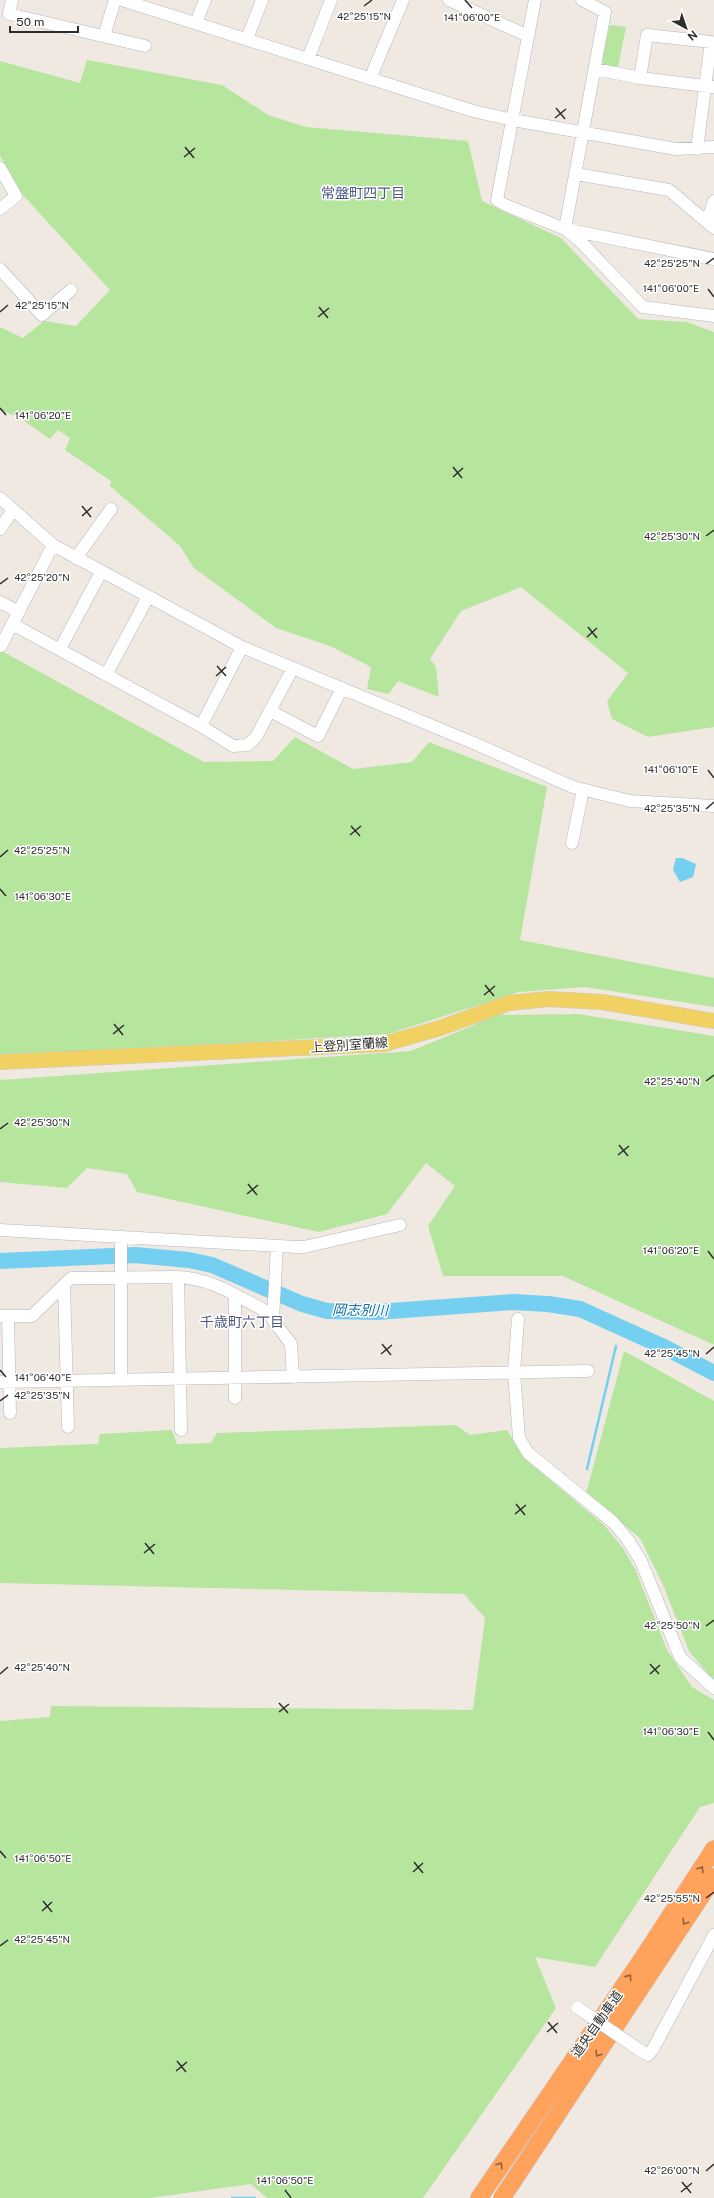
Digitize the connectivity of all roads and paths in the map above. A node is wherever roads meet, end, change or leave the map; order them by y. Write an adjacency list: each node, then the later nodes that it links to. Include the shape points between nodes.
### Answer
1 (12, 0): 13 (street, via 9,14)
2 (115, 0): 13 (street)
3 (122, 0): 11 (street)
4 (205, 0): 12 (street)
5 (262, 0): 15 (street)
6 (331, 0): 17 (street)
7 (403, 0): 20 (street)
8 (449, 0): 14 (street)
9 (534, 0): 14 (street)
10 (582, 0): 18 (street, via 605,12)
11 (144, 3): 12 (street)
12 (196, 23): 15 (street)
13 (104, 36): 16 (street)
14 (528, 36): 22 (street)
15 (247, 39): 17 (street)
16 (145, 46)
17 (308, 59): 20 (street)
18 (595, 69): 19 (street); 23 (street)
19 (640, 78): 21 (street); 21 (street, via 647,35 704,41 711,42)
20 (370, 79): 22 (street, via 473,111)
21 (710, 86): 25 (street)
22 (513, 120): 23 (street); 31 (street, via 497,200)
23 (583, 134): 25 (street, via 676,149); 27 (street)
24 (714, 147): 25 (street)
25 (697, 149)
26 (0, 168): 29 (street, via 16,196)
27 (576, 174): 30 (street, via 669,190); 31 (street)
28 (714, 202): 30 (street)
29 (0, 208)
30 (710, 225)
31 (565, 229): 32 (street); 35 (street, via 580,241 643,307)
32 (714, 259)
33 (0, 269): 34 (street, via 42,315)
34 (71, 290)
35 (714, 316)
36 (0, 498): 38 (street)
37 (111, 509): 41 (street)
38 (13, 510): 39 (street); 40 (street)
39 (0, 529)
40 (53, 545): 41 (street); 45 (street)
41 (76, 558): 42 (street)
42 (101, 572): 43 (street); 49 (street)
43 (148, 597): 48 (street); 51 (street)
44 (0, 602): 45 (street)
45 (19, 612): 46 (street)
46 (12, 624): 47 (street); 49 (street)
47 (1, 646)
48 (242, 647): 50 (street); 54 (street)
49 (60, 650): 51 (street)
50 (293, 668): 52 (street); 53 (street)
51 (106, 675): 54 (street)
52 (342, 688): 53 (street, via 318,736); 55 (street)
53 (270, 711): 54 (street, via 253,741 240,747 233,746)
54 (201, 726)
55 (583, 790): 56 (street, via 630,801); 57 (street)
56 (714, 806)
57 (572, 843)
58 (714, 1021): 59 (main road, 上登別室蘭線, via 602,1002 548,999 509,1003 440,1028 384,1044)
59 (0, 1062)
60 (400, 1224): 63 (street, via 304,1247)
61 (0, 1230): 62 (street)
62 (121, 1242): 63 (street); 65 (street)
63 (277, 1246): 68 (street)
64 (178, 1277): 65 (street); 67 (street, via 191,1277 220,1286); 75 (street)
65 (122, 1279): 66 (street, via 72,1278); 76 (street)
66 (64, 1285): 69 (street, via 32,1316); 78 (street)
67 (235, 1295): 68 (street); 74 (street)
68 (273, 1312): 73 (street, via 273,1320 291,1344)
69 (4, 1316): 77 (street)
70 (518, 1319): 72 (street)
71 (588, 1371): 72 (street)
72 (514, 1372): 73 (street); 83 (street, via 519,1438 528,1453 613,1522 628,1540 640,1561 680,1657)
73 (293, 1377): 74 (street)
74 (235, 1378): 75 (street); 79 (street)
75 (180, 1379): 76 (street); 82 (street)
76 (121, 1380): 78 (street)
77 (4, 1381): 78 (street); 80 (street)
78 (66, 1381): 81 (street)
79 (235, 1398)
80 (10, 1413)
81 (68, 1427)
82 (181, 1430)
83 (714, 1688)
84 (714, 1849): 88 (highway, 道央自動車道, one-way to 84)
85 (714, 1877): 89 (highway, 道央自動車道, one-way to 89)
86 (714, 1935): 87 (street, bridge, via 648,2055)
87 (578, 2008)
88 (479, 2198)
89 (502, 2198)

